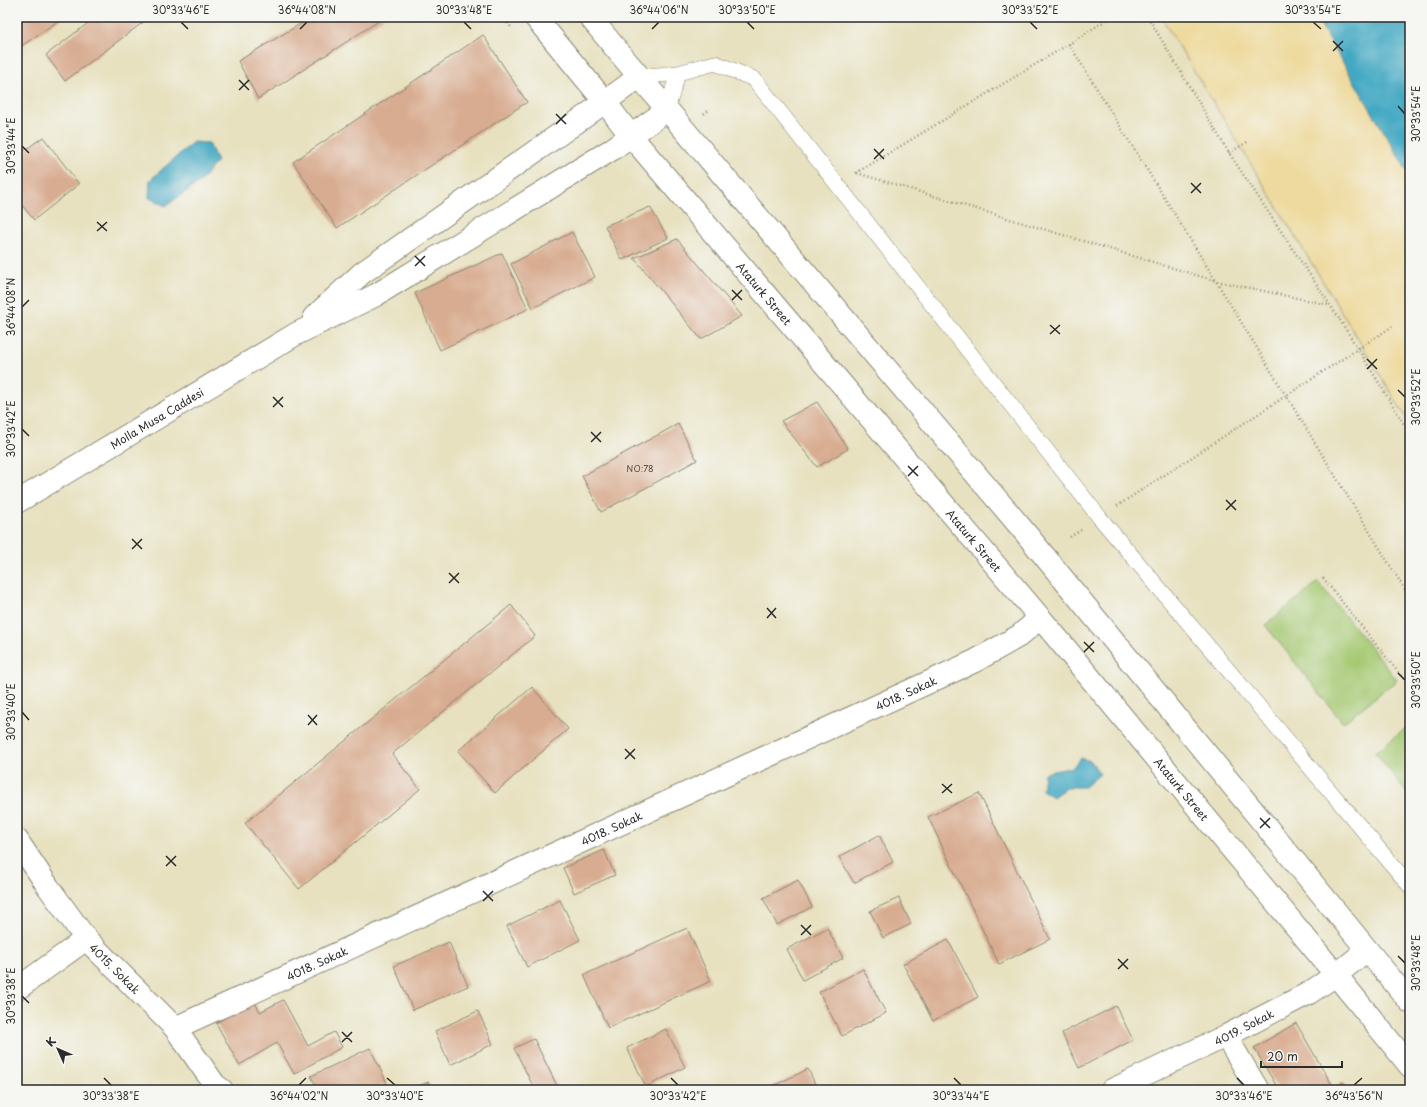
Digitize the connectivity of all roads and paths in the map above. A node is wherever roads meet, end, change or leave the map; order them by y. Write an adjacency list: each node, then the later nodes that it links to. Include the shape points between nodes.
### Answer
1 (535, 17): 8 (street, Ataturk Street)
2 (590, 17): 7 (street)
3 (1111, 17): 5 (path)
4 (1148, 17): 12 (path)
5 (1069, 44): 14 (path); 15 (path)
6 (678, 73): 7 (lane); 9 (lane); 22 (lane, via 715,63 754,79)
7 (639, 77): 8 (street); 9 (street)
8 (605, 102): 10 (street, Ataturk Street); 18 (street, via 362,273)
9 (667, 110): 10 (street); 31 (street, via 1023,530)
10 (631, 136): 18 (street, via 376,295); 26 (street, Ataturk Street)
11 (1250, 141): 12 (path)
12 (1229, 154): 16 (path)
13 (852, 167): 14 (path)
14 (856, 173): 15 (path)
15 (1216, 280): 16 (path); 19 (path)
16 (1330, 305): 20 (path, bridge)
17 (1393, 326): 19 (path)
18 (296, 334): 21 (street, Molla Musa Caddesi)
19 (1286, 396): 22 (path); 25 (path)
20 (1410, 434)
21 (17, 502)
22 (1100, 518): 23 (path); 29 (lane)
23 (1070, 537)
24 (1323, 578): 27 (path)
25 (1410, 598)
26 (1040, 618): 32 (street, Ataturk Street); 35 (street, 4018. Sokak, via 1019,636 975,661)
27 (1410, 687)
28 (17, 840): 30 (street, 4015. Sokak)
29 (1410, 886)
30 (86, 939): 33 (street); 35 (street, 4015. Sokak)
31 (1366, 950): 32 (street, 4019. Sokak); 34 (street)
32 (1336, 975): 36 (street, 4019. Sokak); 37 (street, Ataturk Street)
33 (17, 989)
34 (1410, 1002)
35 (176, 1028): 38 (street, 4015. Sokak, via 215,1085)
36 (1226, 1036): 39 (street, 4019. Sokak); 40 (street)
37 (1410, 1066)
38 (222, 1090)
39 (1112, 1090)
40 (1258, 1090)

